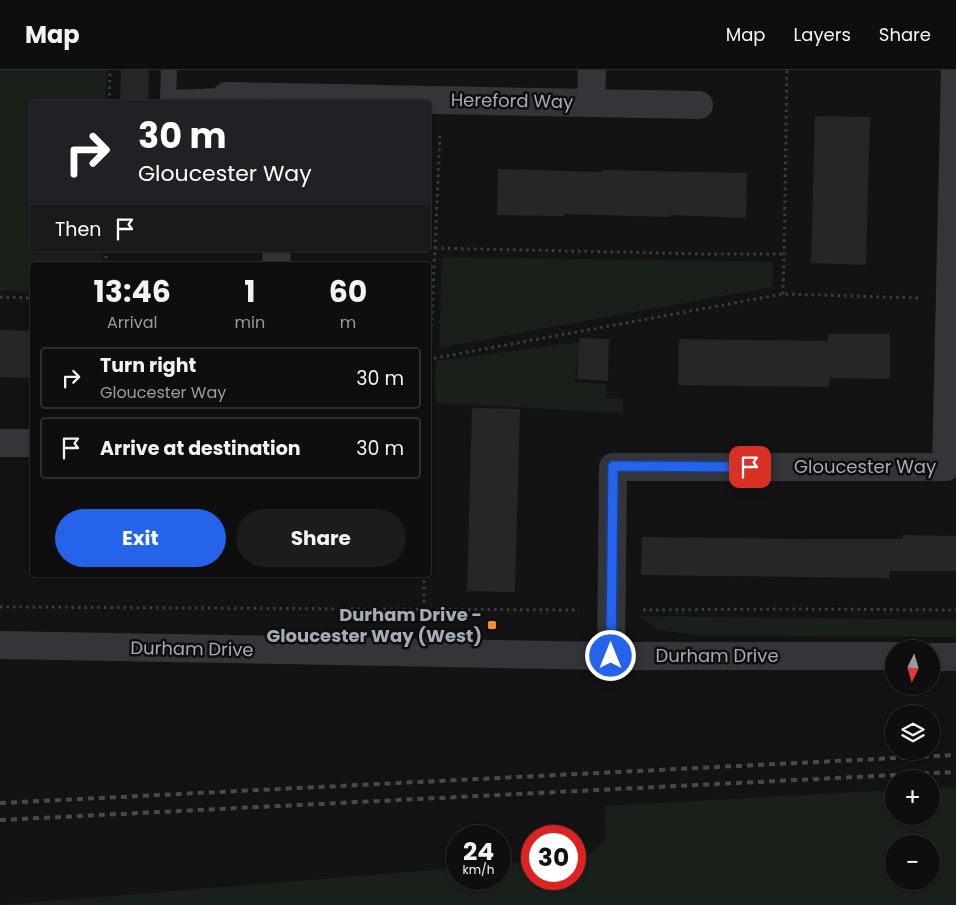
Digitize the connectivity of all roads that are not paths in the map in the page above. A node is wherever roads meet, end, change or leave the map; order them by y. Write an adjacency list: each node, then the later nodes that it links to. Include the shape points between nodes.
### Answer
1 (169, 70): 5 (lane)
2 (592, 70): 7 (street, Hereford Way)
3 (955, 70): 11 (street, Gloucester Way, via 949,299)
4 (226, 96): 5 (lane); 6 (street, Hereford Way)
5 (168, 100)
6 (282, 100): 7 (street, Hereford Way)
7 (591, 103): 8 (street, Hereford Way)
8 (699, 105)
9 (0, 443): 10 (street)
10 (30, 443)
11 (951, 468): 13 (street, Gloucester Way, via 613,466)
12 (0, 645): 13 (street, Durham Drive)
13 (611, 656): 14 (street, Durham Drive)
14 (885, 656)
15 (940, 656): 16 (street)
16 (956, 656)

